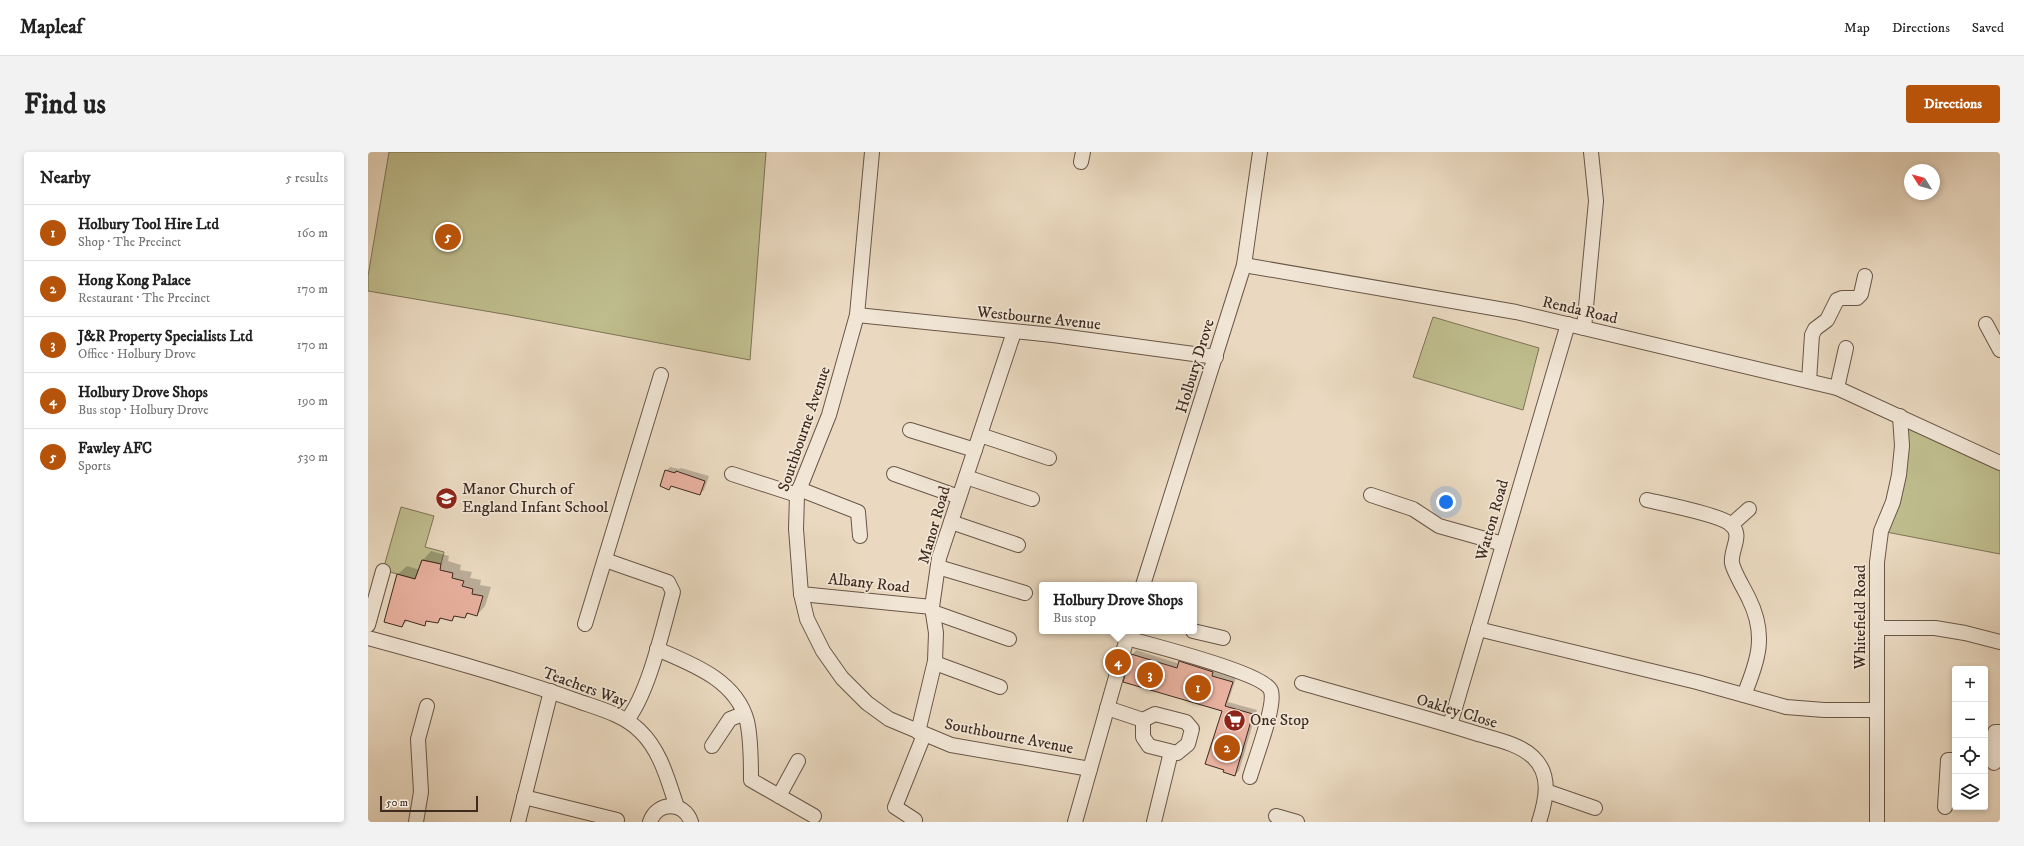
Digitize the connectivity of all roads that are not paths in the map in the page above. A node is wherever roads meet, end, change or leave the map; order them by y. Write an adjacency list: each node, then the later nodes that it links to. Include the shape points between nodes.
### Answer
1 (872, 152): 6 (street, Southbourne Avenue)
2 (1260, 152): 4 (street, Holbury Drove)
3 (1591, 152): 9 (street, via 1596,201)
4 (1244, 264): 7 (street, Renda Road, via 1516,312); 13 (street, Holbury Drove)
5 (1865, 276): 15 (street, via 1862,294 1857,298 1837,300 1827,320 1815,329 1812,335)
6 (857, 315): 10 (street, Westbourne Avenue); 26 (street, Southbourne Avenue, via 829,415)
7 (1568, 324): 9 (street, Renda Road); 35 (street, Watton Road)
8 (1986, 324): 12 (street)
9 (1584, 328): 15 (street, Renda Road)
10 (1014, 332): 13 (street, Westbourne Avenue); 19 (street, Manor Road)
11 (1846, 348): 16 (street)
12 (2000, 350)
13 (1216, 357): 40 (street, Holbury Drove)
14 (660, 375): 37 (street)
15 (1809, 381): 16 (street, Renda Road)
16 (1837, 388): 17 (street, Renda Road)
17 (1900, 416): 22 (street, Renda Road); 46 (street, Whitefield Road, via 1902,446 1899,475 1893,502 1881,531 1877,562)
18 (910, 430): 20 (street)
19 (980, 435): 20 (street, Manor Road); 21 (street)
20 (975, 450): 25 (street, Manor Road)
21 (1049, 458)
22 (2000, 463)
23 (732, 474): 26 (street)
24 (894, 474): 28 (street)
25 (966, 476): 28 (street, Manor Road); 29 (street)
26 (798, 492): 34 (street, via 858,512); 42 (street, Southbourne Avenue, via 796,529)
27 (1371, 495): 35 (street, via 1414,509 1439,526)
28 (959, 497): 32 (street, Manor Road)
29 (1032, 499)
30 (1647, 500): 33 (street, via 1717,518)
31 (1748, 509): 33 (street)
32 (951, 522): 36 (street); 38 (street, Manor Road)
33 (1731, 525): 59 (street, via 1737,537 1732,563 1756,612 1759,633 1759,654)
34 (860, 536)
35 (1503, 544): 47 (street, Watton Road)
36 (1018, 545)
37 (605, 560): 44 (street); 54 (street, via 668,582 671,586 673,592)
38 (938, 567): 41 (street); 43 (street, Manor Road)
39 (384, 571): 45 (street)
40 (1144, 582)
41 (1025, 593)
42 (801, 594): 43 (street, Albany Road); 68 (street, Southbourne Avenue, via 810,625 823,651 842,678 867,703 889,719)
43 (933, 610): 52 (street, Albany Road); 55 (street, Manor Road, via 936,633)
44 (584, 624)
45 (368, 625)
46 (1877, 628): 53 (street, via 1935,628); 62 (street, Whitefield Road)
47 (1478, 629): 59 (street); 66 (street, Watton Road)
48 (1197, 632): 51 (street)
49 (1128, 634): 61 (street); 75 (street, via 1242,672 1267,685 1271,691 1271,708)
50 (368, 638): 58 (street, Teachers Way, via 480,668)
51 (1223, 638)
52 (1009, 639)
53 (2000, 642)
54 (657, 649): 63 (street, via 717,678 736,699); 64 (street, via 635,710)
55 (935, 663): 57 (street); 68 (street, Manor Road)
56 (1302, 683): 66 (street, Oakley Close)
57 (1000, 687)
58 (551, 691): 64 (street, Teachers Way); 78 (street)
59 (1744, 695): 62 (street, via 1786,707)
60 (427, 706): 86 (street, via 418,739 421,792)
61 (1107, 708): 65 (street); 74 (street)
62 (1876, 710): 94 (street, Whitefield Road)
63 (743, 714): 69 (street, via 730,719); 77 (street, via 747,722 751,780)
64 (627, 720): 79 (street, Teachers Way, via 653,747 663,765)
65 (1142, 720): 70 (street, via 1143,737 1149,746); 70 (street, via 1155,714 1186,722 1192,729 1188,744 1177,753)
66 (1450, 725): 76 (street, Oakley Close, via 1523,749 1541,766 1546,776)
67 (2000, 732): 73 (street, via 1995,732)
68 (921, 733): 74 (street, Southbourne Avenue, via 951,745); 85 (street, Manor Road, via 895,807)
69 (712, 746)
70 (1171, 752): 91 (street)
71 (1952, 760): 80 (street, via 1948,760)
72 (798, 762): 77 (street)
73 (1993, 763)
74 (1090, 769): 90 (street)
75 (1250, 777)
76 (1546, 791): 81 (street); 93 (street, Oakley Close)
77 (779, 796): 82 (street)
78 (524, 797): 84 (street); 87 (street)
79 (670, 807): 88 (street, via 654,815); 89 (street, via 687,812)
80 (1945, 807)
81 (1595, 808)
82 (814, 816)
83 (1276, 816): 92 (street)
84 (617, 820)
85 (915, 820)
86 (416, 822)
87 (518, 822)
88 (650, 822)
89 (691, 822)
90 (1075, 822)
91 (1154, 822)
92 (1297, 822)
93 (1539, 822)
94 (1877, 822)

